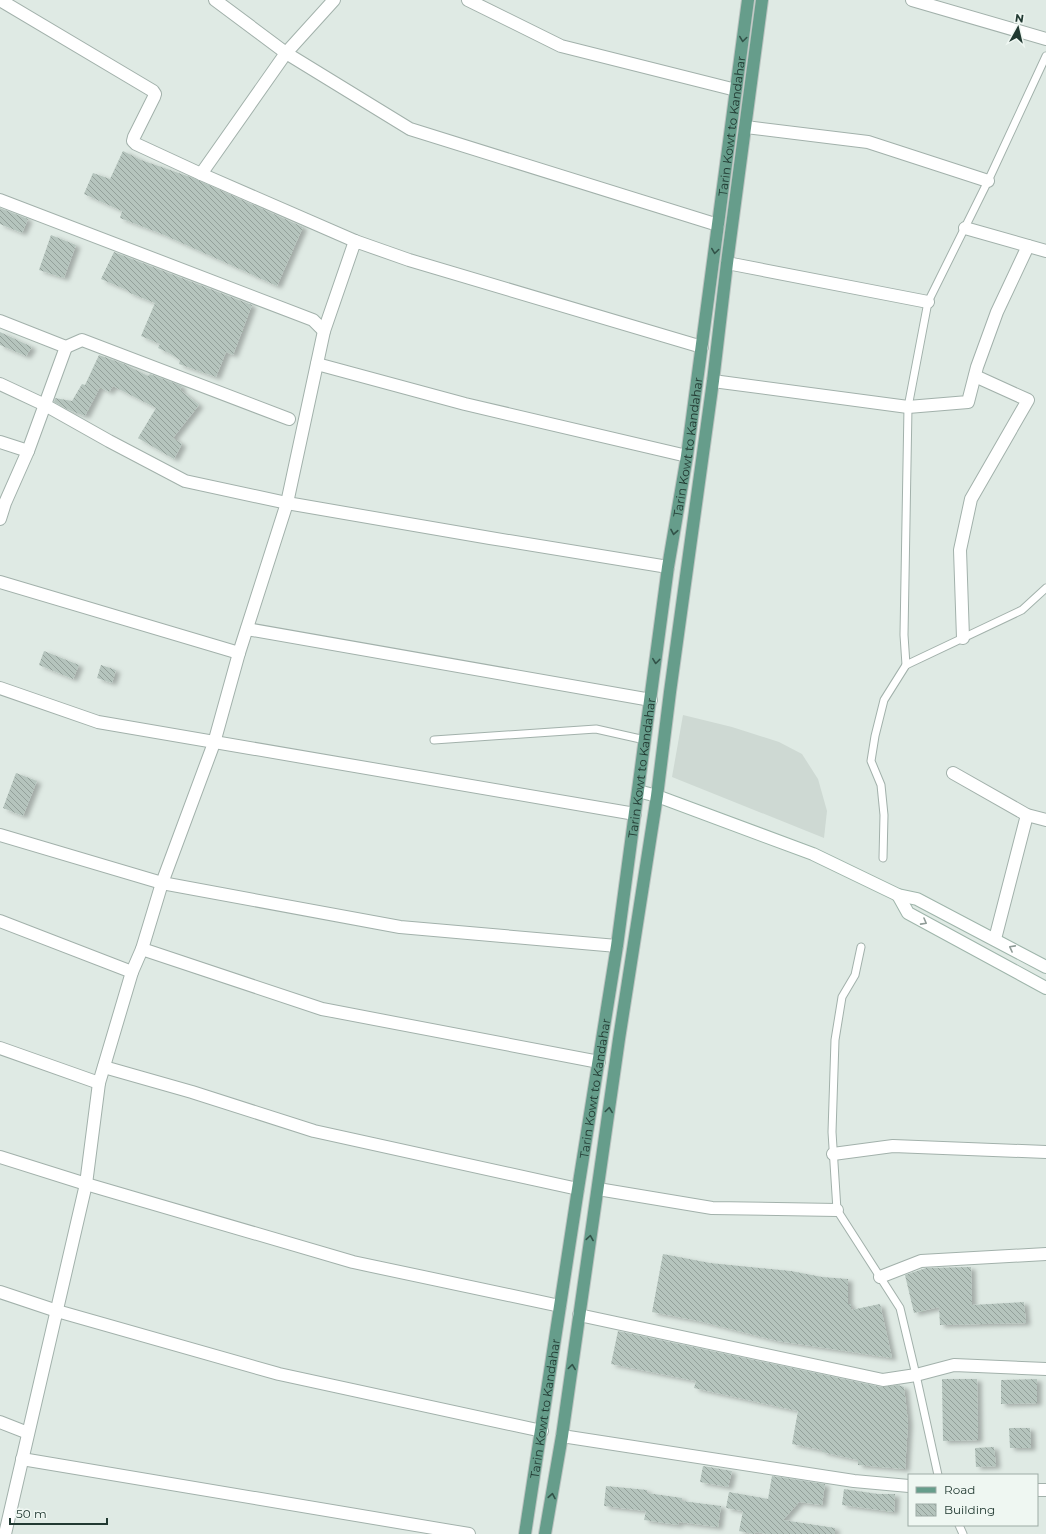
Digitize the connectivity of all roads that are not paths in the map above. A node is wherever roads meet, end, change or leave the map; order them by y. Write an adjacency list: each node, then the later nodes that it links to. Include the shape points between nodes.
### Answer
1 (0, 0): 15 (street, via 153,92 154,97 133,141)
2 (215, 0): 9 (street)
3 (334, 0): 9 (street)
4 (468, 0): 13 (street, via 561,46)
5 (748, 0): 11 (main road, Tarin Kowt to Kandahar, one-way to 11)
6 (762, 0): 12 (main road, Tarin Kowt to Kandahar)
7 (912, 0): 8 (street)
8 (1046, 39)
9 (286, 53): 15 (street); 18 (street, via 410,129)
10 (1046, 56): 16 (lane)
11 (740, 59): 12 (main road); 13 (main road, Tarin Kowt to Kandahar)
12 (755, 61): 14 (main road, Tarin Kowt to Kandahar)
13 (736, 90): 18 (main road, Tarin Kowt to Kandahar)
14 (746, 127): 16 (street, via 868,142); 23 (main road, Tarin Kowt to Kandahar)
15 (201, 174): 20 (street)
16 (988, 181): 19 (lane)
17 (0, 200): 26 (street, via 313,320)
18 (718, 225): 28 (main road, Tarin Kowt to Kandahar, one-way to 28)
19 (965, 228): 21 (street); 24 (lane)
20 (355, 241): 26 (street); 28 (street, via 409,260)
21 (1028, 246): 22 (street); 30 (street, via 997,312)
22 (1046, 251)
23 (727, 263): 24 (street); 31 (main road, Tarin Kowt to Kandahar)
24 (928, 302): 34 (lane)
25 (0, 320): 27 (street)
26 (324, 331): 29 (street)
27 (66, 347): 33 (street); 35 (street, via 82,340)
28 (702, 347): 38 (main road, Tarin Kowt to Kandahar)
29 (317, 364): 38 (street, via 465,404); 39 (street)
30 (975, 376): 34 (street, via 968,402); 46 (street, via 1028,400 971,499 960,550)
31 (713, 381): 34 (street); 56 (main road, Tarin Kowt to Kandahar)
32 (0, 384): 33 (street)
33 (46, 406): 37 (street); 39 (street, via 185,481)
34 (908, 407): 48 (lane, via 904,635)
35 (289, 419)
36 (0, 442): 37 (street)
37 (28, 451): 40 (street)
38 (688, 456): 42 (main road, Tarin Kowt to Kandahar, one-way to 42)
39 (287, 502): 42 (street); 45 (street)
40 (3, 503): 41 (street)
41 (0, 519)
42 (668, 566): 50 (main road, Tarin Kowt to Kandahar, one-way to 50)
43 (0, 582): 47 (street)
44 (1046, 588): 46 (lane, via 1022,610)
45 (247, 629): 47 (street); 50 (street)
46 (962, 638): 48 (lane)
47 (239, 654): 53 (street)
48 (906, 665): 61 (lane, via 884,700 871,761 881,785 884,815)
49 (0, 688): 53 (street, via 98,722)
50 (651, 700): 52 (main road, Tarin Kowt to Kandahar)
51 (434, 740): 52 (lane, via 596,729)
52 (645, 740): 55 (main road, Tarin Kowt to Kandahar)
53 (214, 743): 57 (street); 62 (street)
54 (953, 773): 58 (street)
55 (638, 791): 56 (street); 57 (main road, Tarin Kowt to Kandahar)
56 (657, 796): 63 (street, via 813,854); 73 (main road, Tarin Kowt to Kandahar)
57 (635, 814): 66 (main road, Tarin Kowt to Kandahar)
58 (1027, 815): 59 (street); 65 (street)
59 (1046, 820)
60 (0, 834): 62 (street)
61 (883, 858)
62 (162, 883): 66 (street, via 400,927); 68 (street)
63 (898, 895): 65 (street, via 917,899); 71 (street, one-way to 71, via 908,913)
64 (0, 921): 70 (street)
65 (995, 940): 69 (street, one-way to 65)
66 (617, 946): 72 (main road, Tarin Kowt to Kandahar)
67 (861, 947): 79 (lane, via 855,975 842,997 835,1040 832,1132)
68 (142, 949): 70 (street); 75 (street, via 322,1009)
69 (1046, 967)
70 (132, 972): 76 (street)
71 (1046, 988)
72 (603, 1037): 73 (main road); 75 (main road, Tarin Kowt to Kandahar)
73 (619, 1039): 83 (main road, Tarin Kowt to Kandahar, one-way to 73)
74 (0, 1048): 77 (street)
75 (599, 1062): 82 (main road, Tarin Kowt to Kandahar)
76 (104, 1067): 77 (street); 82 (street, via 314,1131)
77 (99, 1083): 81 (street)
78 (1046, 1149): 79 (street, via 893,1146)
79 (834, 1154): 84 (lane)
80 (0, 1157): 81 (street)
81 (86, 1184): 88 (street, via 353,1262); 89 (street)
82 (578, 1189): 88 (main road, Tarin Kowt to Kandahar)
83 (598, 1189): 84 (street, via 712,1208); 90 (main road, Tarin Kowt to Kandahar, one-way to 83)
84 (837, 1210): 86 (lane)
85 (1046, 1254): 86 (street, via 921,1261)
86 (880, 1277): 92 (lane, via 900,1308)
87 (0, 1292): 89 (street)
88 (560, 1306): 94 (main road, Tarin Kowt to Kandahar)
89 (57, 1311): 94 (street, via 279,1374); 95 (street)
90 (579, 1315): 92 (street, via 883,1380); 96 (main road, Tarin Kowt to Kandahar, one-way to 90)
91 (1046, 1368): 92 (street, via 954,1365)
92 (916, 1375): 98 (lane)
93 (0, 1422): 95 (street)
94 (542, 1431): 103 (main road, Tarin Kowt to Kandahar)
95 (28, 1433): 97 (street)
96 (562, 1436): 99 (street, via 854,1481); 104 (main road, Tarin Kowt to Kandahar, one-way to 96)
97 (22, 1459): 100 (street); 102 (street)
98 (938, 1474)
99 (908, 1486)
100 (4, 1518): 101 (street)
101 (5, 1534)
102 (469, 1534)
103 (525, 1534)
104 (545, 1534)

